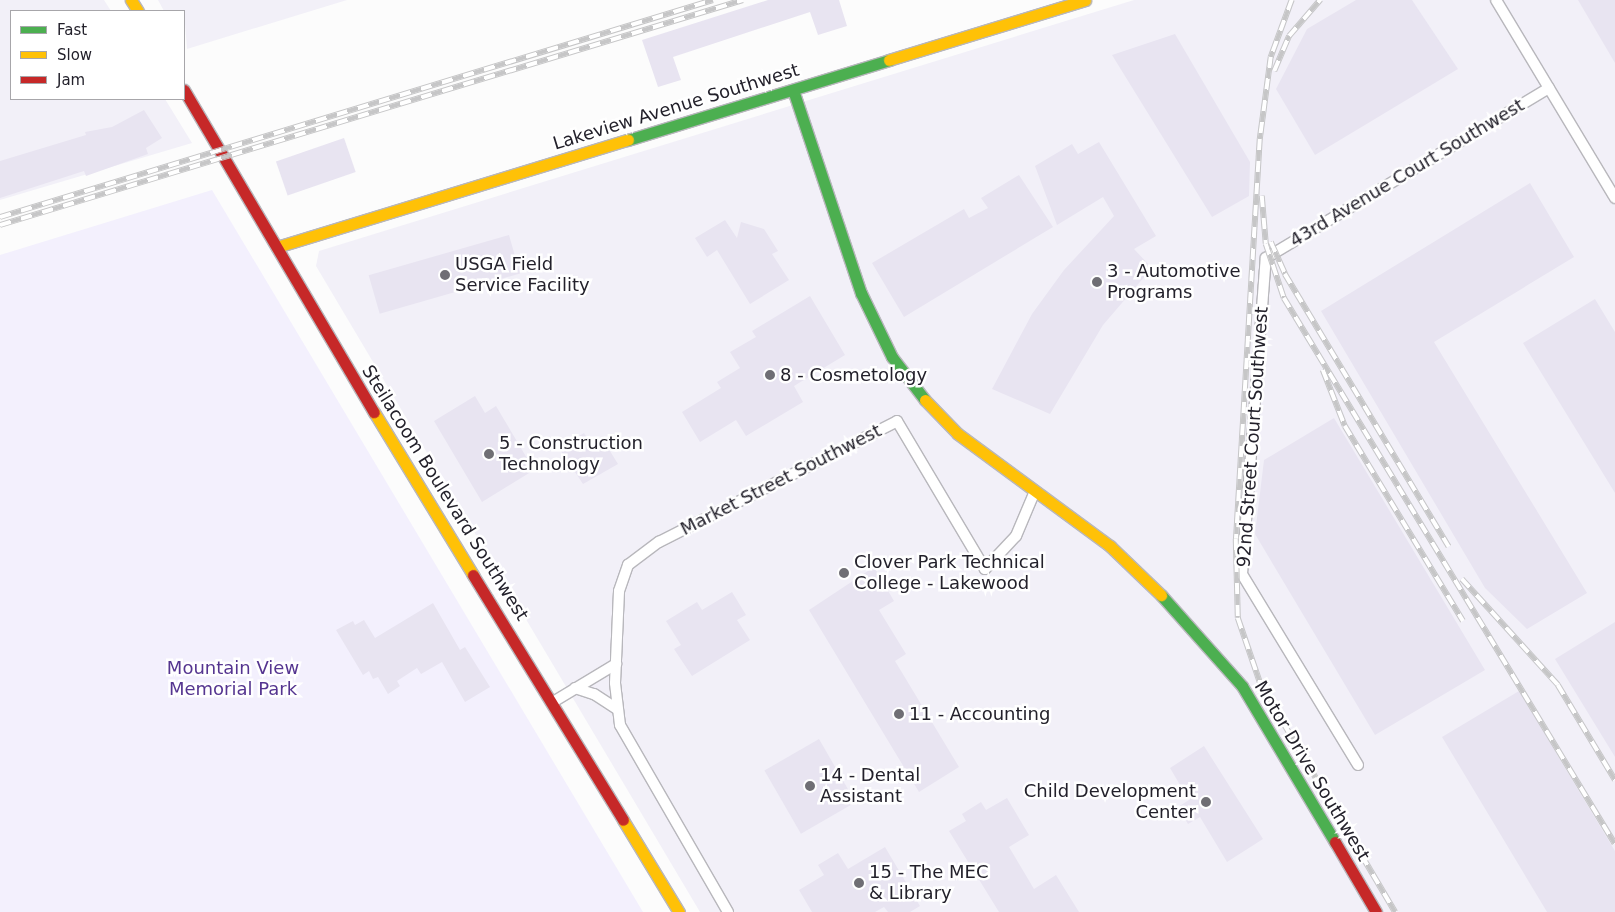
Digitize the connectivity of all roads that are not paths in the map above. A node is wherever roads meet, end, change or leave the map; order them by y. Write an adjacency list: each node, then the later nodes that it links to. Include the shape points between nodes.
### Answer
1 (1085, 0): 4 (street, Lakeview Avenue Southwest)
2 (1496, 0): 3 (street)
3 (1549, 88): 6 (street); 8 (street, 43rd Avenue Court Southwest)
4 (793, 90): 7 (street, Lakeview Avenue Southwest); 9 (street, Motor Drive Southwest, via 861,293 892,357 918,392 958,434)
5 (185, 92): 7 (street, Steilacoom Boulevard Southwest)
6 (1615, 198)
7 (277, 247): 12 (street, Steilacoom Boulevard Southwest)
8 (1266, 258): 14 (street, 92nd Street Court Southwest, via 1242,574)
9 (1035, 491): 10 (street, Market Street Southwest, via 1016,536 985,569 898,421 636,556 620,581); 17 (street, Motor Drive Southwest, via 1110,546 1153,586 1242,686)
10 (616, 664): 11 (street); 13 (street)
11 (575, 688): 12 (street); 13 (street, via 594,694)
12 (553, 702): 15 (street, Steilacoom Boulevard Southwest)
13 (617, 709): 16 (street, via 625,740)
14 (1358, 765)
15 (679, 912)
16 (728, 912)
17 (1376, 912)

